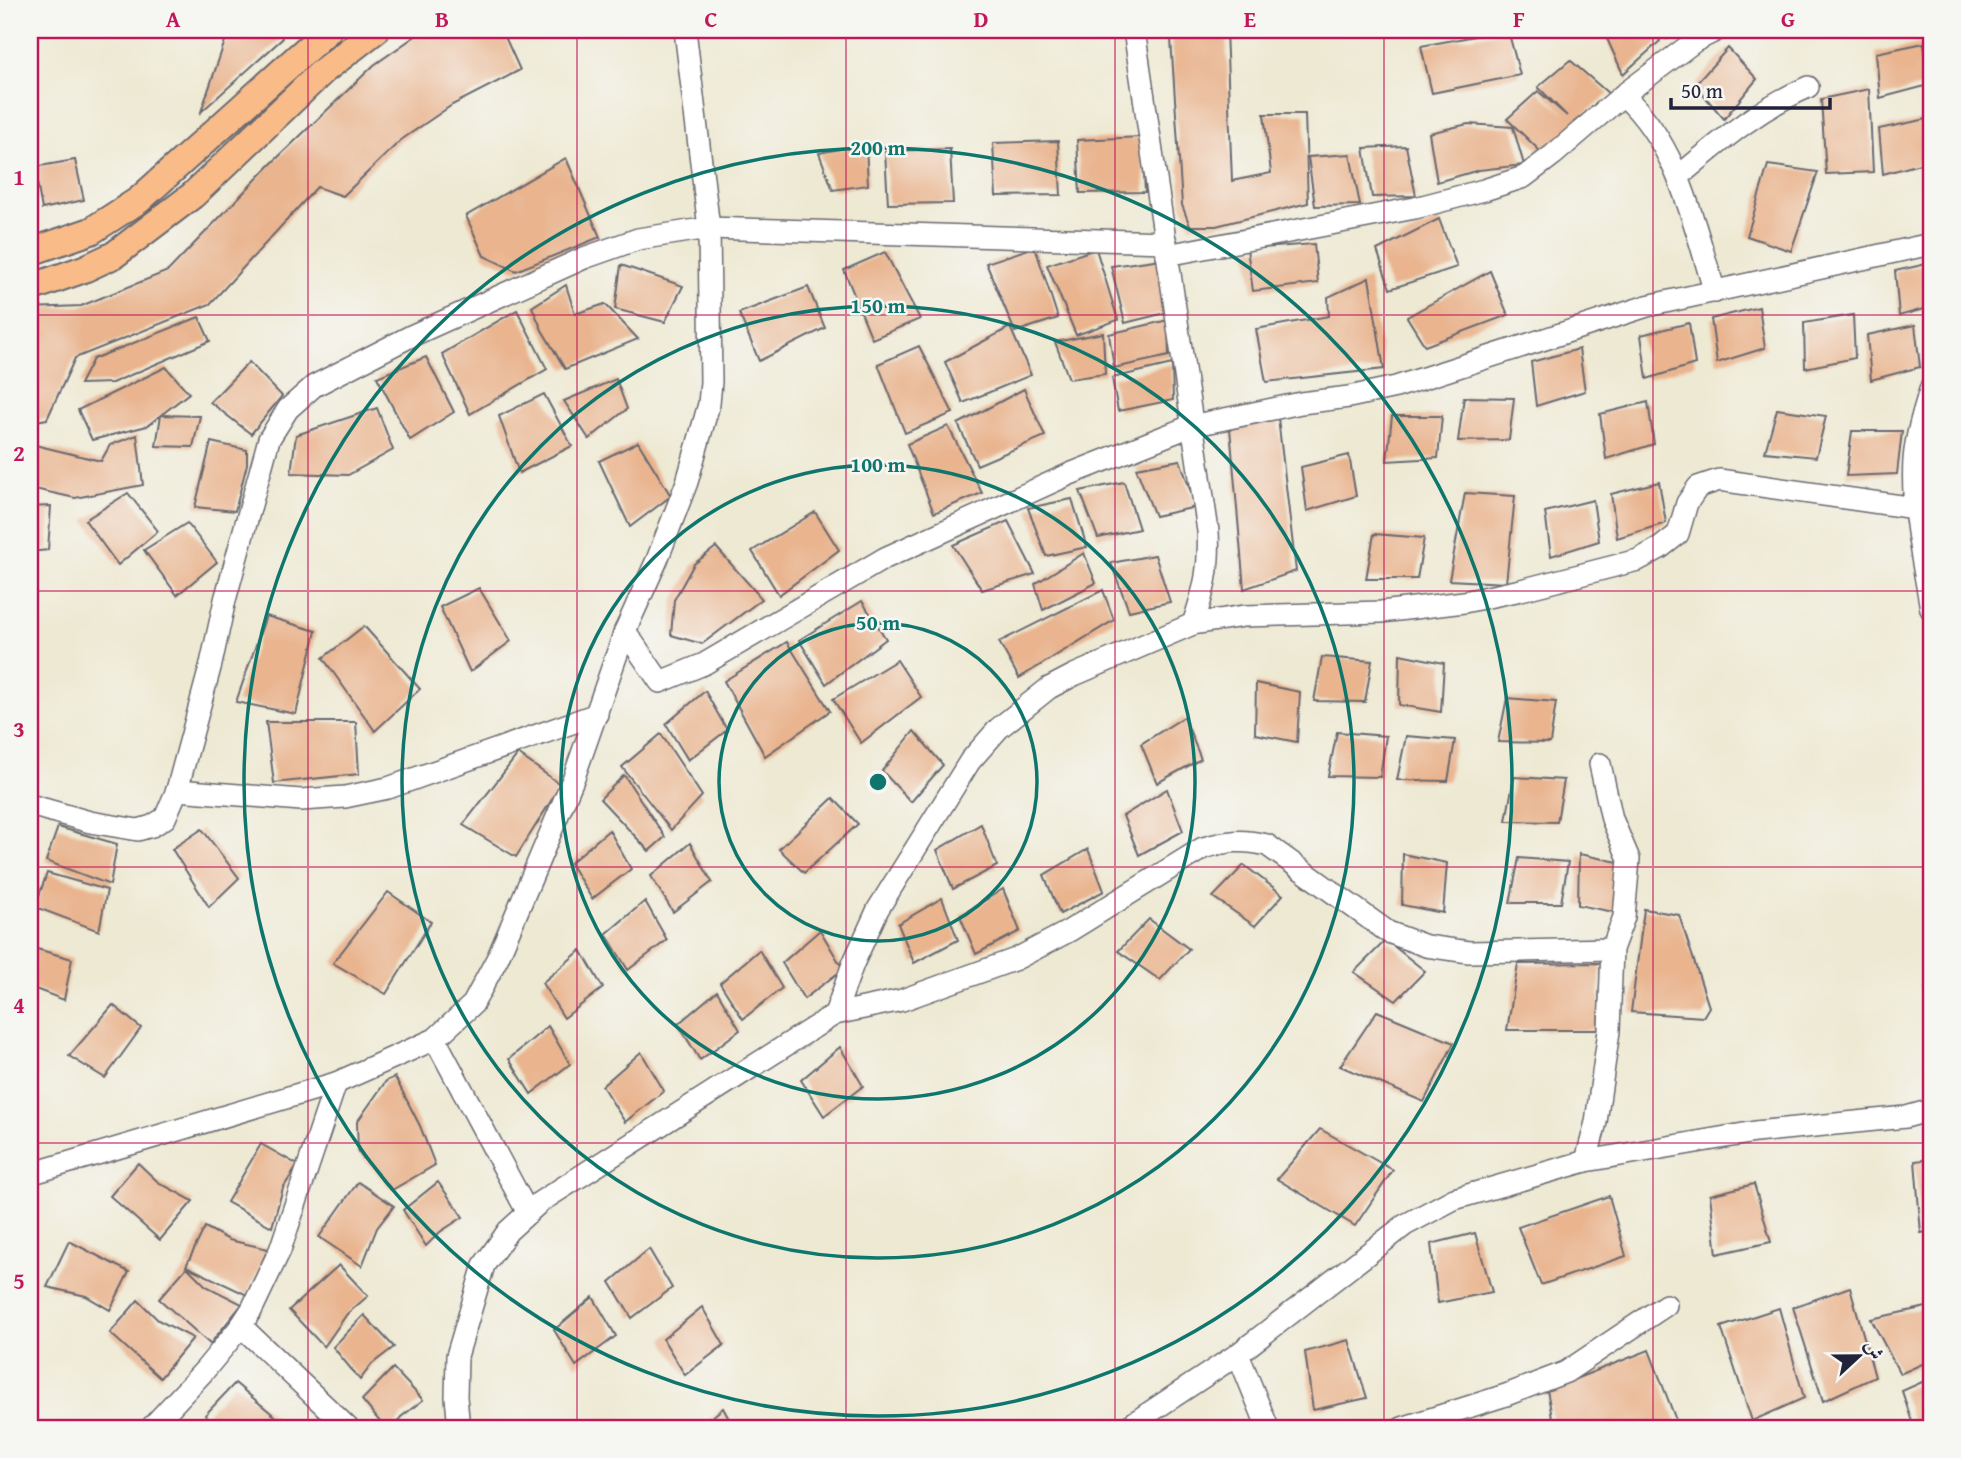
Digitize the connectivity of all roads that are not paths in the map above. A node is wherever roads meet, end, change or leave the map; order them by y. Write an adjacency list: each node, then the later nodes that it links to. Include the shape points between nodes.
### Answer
1 (328, 30): 12 (main road, via 139,200 91,231)
2 (376, 30): 13 (main road, via 323,71 168,214 114,254)
3 (685, 30): 9 (street)
4 (1134, 30): 11 (street)
5 (1717, 30): 7 (street)
6 (1808, 87): 8 (street, via 1745,121)
7 (1623, 95): 8 (street, via 1662,141); 11 (street, via 1524,177 1415,208)
8 (1679, 176): 14 (street)
9 (709, 228): 11 (street); 20 (street, via 709,404 687,482); 23 (street, via 638,239 584,258 327,378 288,409 270,439)
10 (1931, 244): 14 (street)
11 (1166, 248): 16 (street)
12 (30, 253)
13 (30, 288)
14 (1715, 292): 16 (street, via 1647,306 1396,387)
15 (1931, 387): 17 (street, via 1914,458)
16 (1191, 426): 19 (street, via 1210,561); 20 (street, via 1059,479 885,558 704,664 660,682)
17 (1921, 520): 18 (street); 19 (street, via 1719,480 1698,487 1687,503 1678,534 1660,548 1616,566 1464,602 1381,612 1244,616)
18 (1931, 609)
19 (1193, 624): 26 (street, via 1049,688 986,740 878,909)
20 (625, 631): 21 (street)
21 (597, 714): 23 (street, via 388,788 345,797 302,800); 27 (street, via 498,957 473,1004)
22 (1600, 764): 25 (street, via 1612,819 1629,859 1624,916)
23 (177, 790): 24 (street, via 165,818 138,830)
24 (30, 805)
25 (1612, 949): 26 (street, via 1469,952 1426,946 1388,932 1267,845 1228,841 1203,848 1081,925 1016,959 902,1000); 30 (street, via 1609,1031)
26 (835, 1014): 32 (street)
27 (435, 1039): 28 (street); 32 (street)
28 (336, 1083): 31 (street); 34 (street, via 280,1250)
29 (1931, 1110): 30 (street, via 1906,1117 1755,1132)
30 (1586, 1161): 35 (street, via 1454,1199 1428,1211)
31 (30, 1174)
32 (528, 1213): 38 (street, via 508,1231 484,1265 457,1356)
33 (1666, 1305): 41 (street, via 1566,1371)
34 (242, 1326): 36 (street); 37 (street)
35 (1238, 1354): 39 (street); 40 (street)
36 (150, 1428)
37 (348, 1428)
38 (459, 1428)
39 (1126, 1428)
40 (1268, 1428)
41 (1402, 1428)

